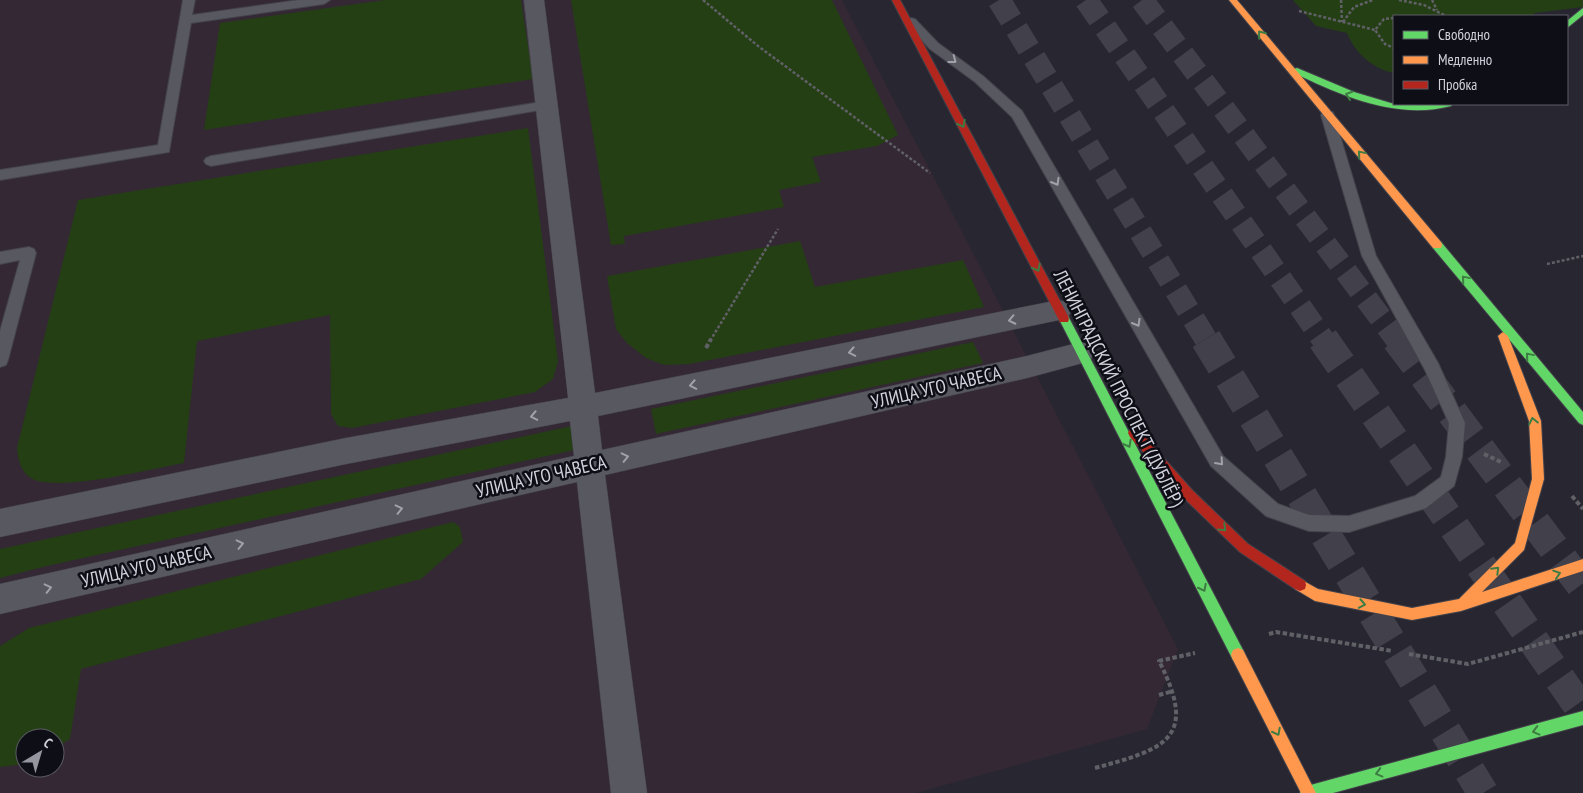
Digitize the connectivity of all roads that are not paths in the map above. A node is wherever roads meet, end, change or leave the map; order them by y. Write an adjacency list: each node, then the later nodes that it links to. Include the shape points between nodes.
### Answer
1 (189, 0): 8 (lane)
2 (324, 0): 8 (lane)
3 (534, 0): 11 (street)
4 (896, 0): 7 (main road, ЛЕНИНГРАДСКИЙ ПРОСПЕКТ (ДУБЛЁР))
5 (1233, 0): 10 (main road, one-way to 5)
6 (1583, 11): 9 (main road)
7 (904, 15): 13 (lane, one-way to 13, via 934,46 979,79 1017,114 1217,462 1272,510 1310,523 1349,524 1420,502 1448,481 1457,423 1432,368 1369,256); 17 (main road, ЛЕНИНГРАДСКИЙ ПРОСПЕКТ (ДУБЛЁР), one-way to 17)
8 (186, 20): 15 (lane, via 164,149)
9 (1568, 24)
10 (1289, 68): 12 (main road, one-way to 10, via 1390,106 1345,94); 13 (main road)
11 (547, 104): 14 (lane); 22 (street)
12 (1445, 105)
13 (1328, 114): 18 (main road, one-way to 13)
14 (211, 161)
15 (0, 175)
16 (0, 258): 20 (lane, via 29,253)
17 (1059, 310): 19 (main road, ЛЕНИНГРАДСКИЙ ПРОСПЕКТ (ДУБЛЁР)); 22 (street, one-way to 22)
18 (1496, 317): 23 (main road, one-way to 18); 28 (main road, one-way to 18, via 1520,546 1538,479 1535,421)
19 (1081, 353): 21 (main road, ЛЕНИНГРАДСКИЙ ПРОСПЕКТ (ДУБЛЁР)); 24 (street, УЛИЦА УГО ЧАВЕСА, one-way to 19)
20 (0, 360)
21 (1105, 401): 28 (main road, one-way to 28, via 1188,494 1244,548 1315,595 1412,614); 31 (main road, ЛЕНИНГРАДСКИЙ ПРОСПЕКТ (ДУБЛЁР), one-way to 31)
22 (583, 407): 24 (street); 25 (street, one-way to 25, via 346,451)
23 (1583, 420)
24 (591, 465): 27 (street, УЛИЦА УГО ЧАВЕСА, one-way to 24); 30 (street)
25 (0, 523)
26 (1583, 565): 28 (main road, one-way to 26)
27 (0, 599)
28 (1461, 605)
29 (1583, 718): 31 (main road, one-way to 31)
30 (629, 793)
31 (1308, 793)

